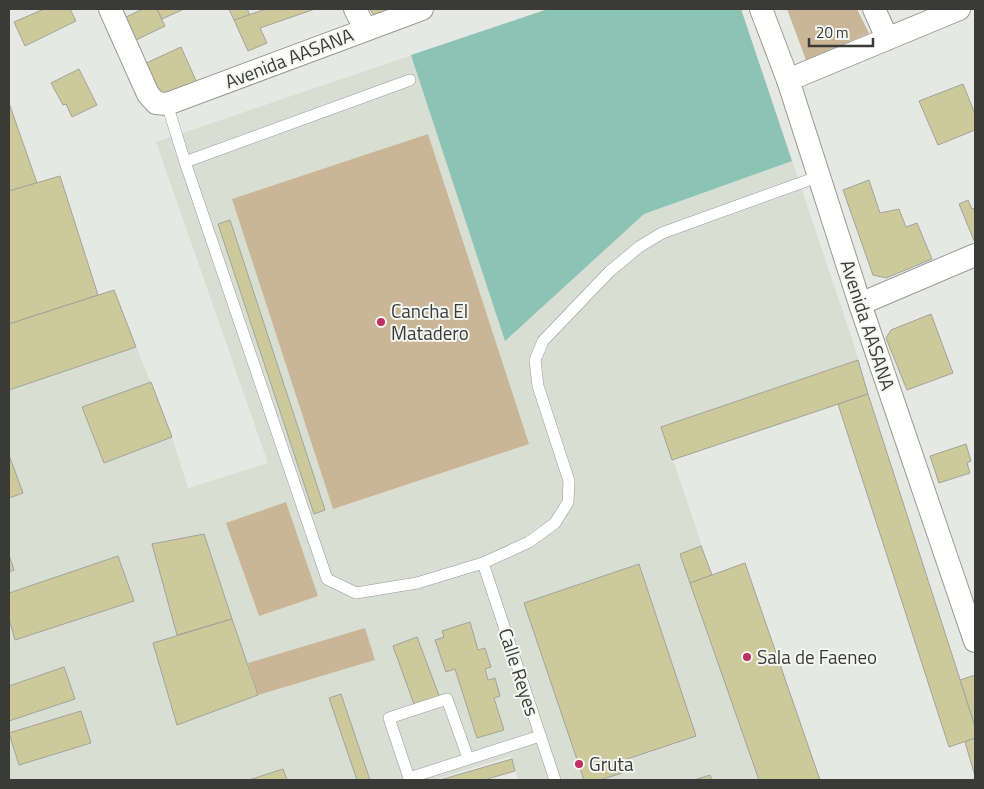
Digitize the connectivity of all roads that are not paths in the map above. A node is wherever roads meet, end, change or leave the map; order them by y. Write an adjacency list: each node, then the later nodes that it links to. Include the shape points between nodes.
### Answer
1 (110, 9): 11 (street, via 148,94)
2 (355, 9): 7 (street)
3 (422, 9): 7 (street, Avenida AASANA)
4 (761, 9): 10 (street, Avenida AASANA)
5 (874, 9): 8 (street)
6 (959, 9): 8 (street)
7 (365, 29): 11 (street, Avenida AASANA)
8 (887, 38): 10 (street)
9 (410, 80): 12 (lane)
10 (788, 80): 13 (street, Avenida AASANA)
11 (162, 104): 12 (lane)
12 (184, 162): 16 (lane, via 326,579 356,593 417,583)
13 (820, 176): 15 (street, Avenida AASANA); 16 (lane, via 662,233 610,271 543,341 535,360 538,386 569,481 568,502 555,523 529,542)
14 (975, 254): 15 (street)
15 (860, 304): 17 (street, Avenida AASANA)
16 (483, 563): 18 (lane, Calle Reyes)
17 (975, 641)
18 (540, 736): 19 (lane); 20 (lane, Calle Reyes)
19 (468, 758): 19 (lane, via 408,778 389,718 447,699)
20 (555, 780)

